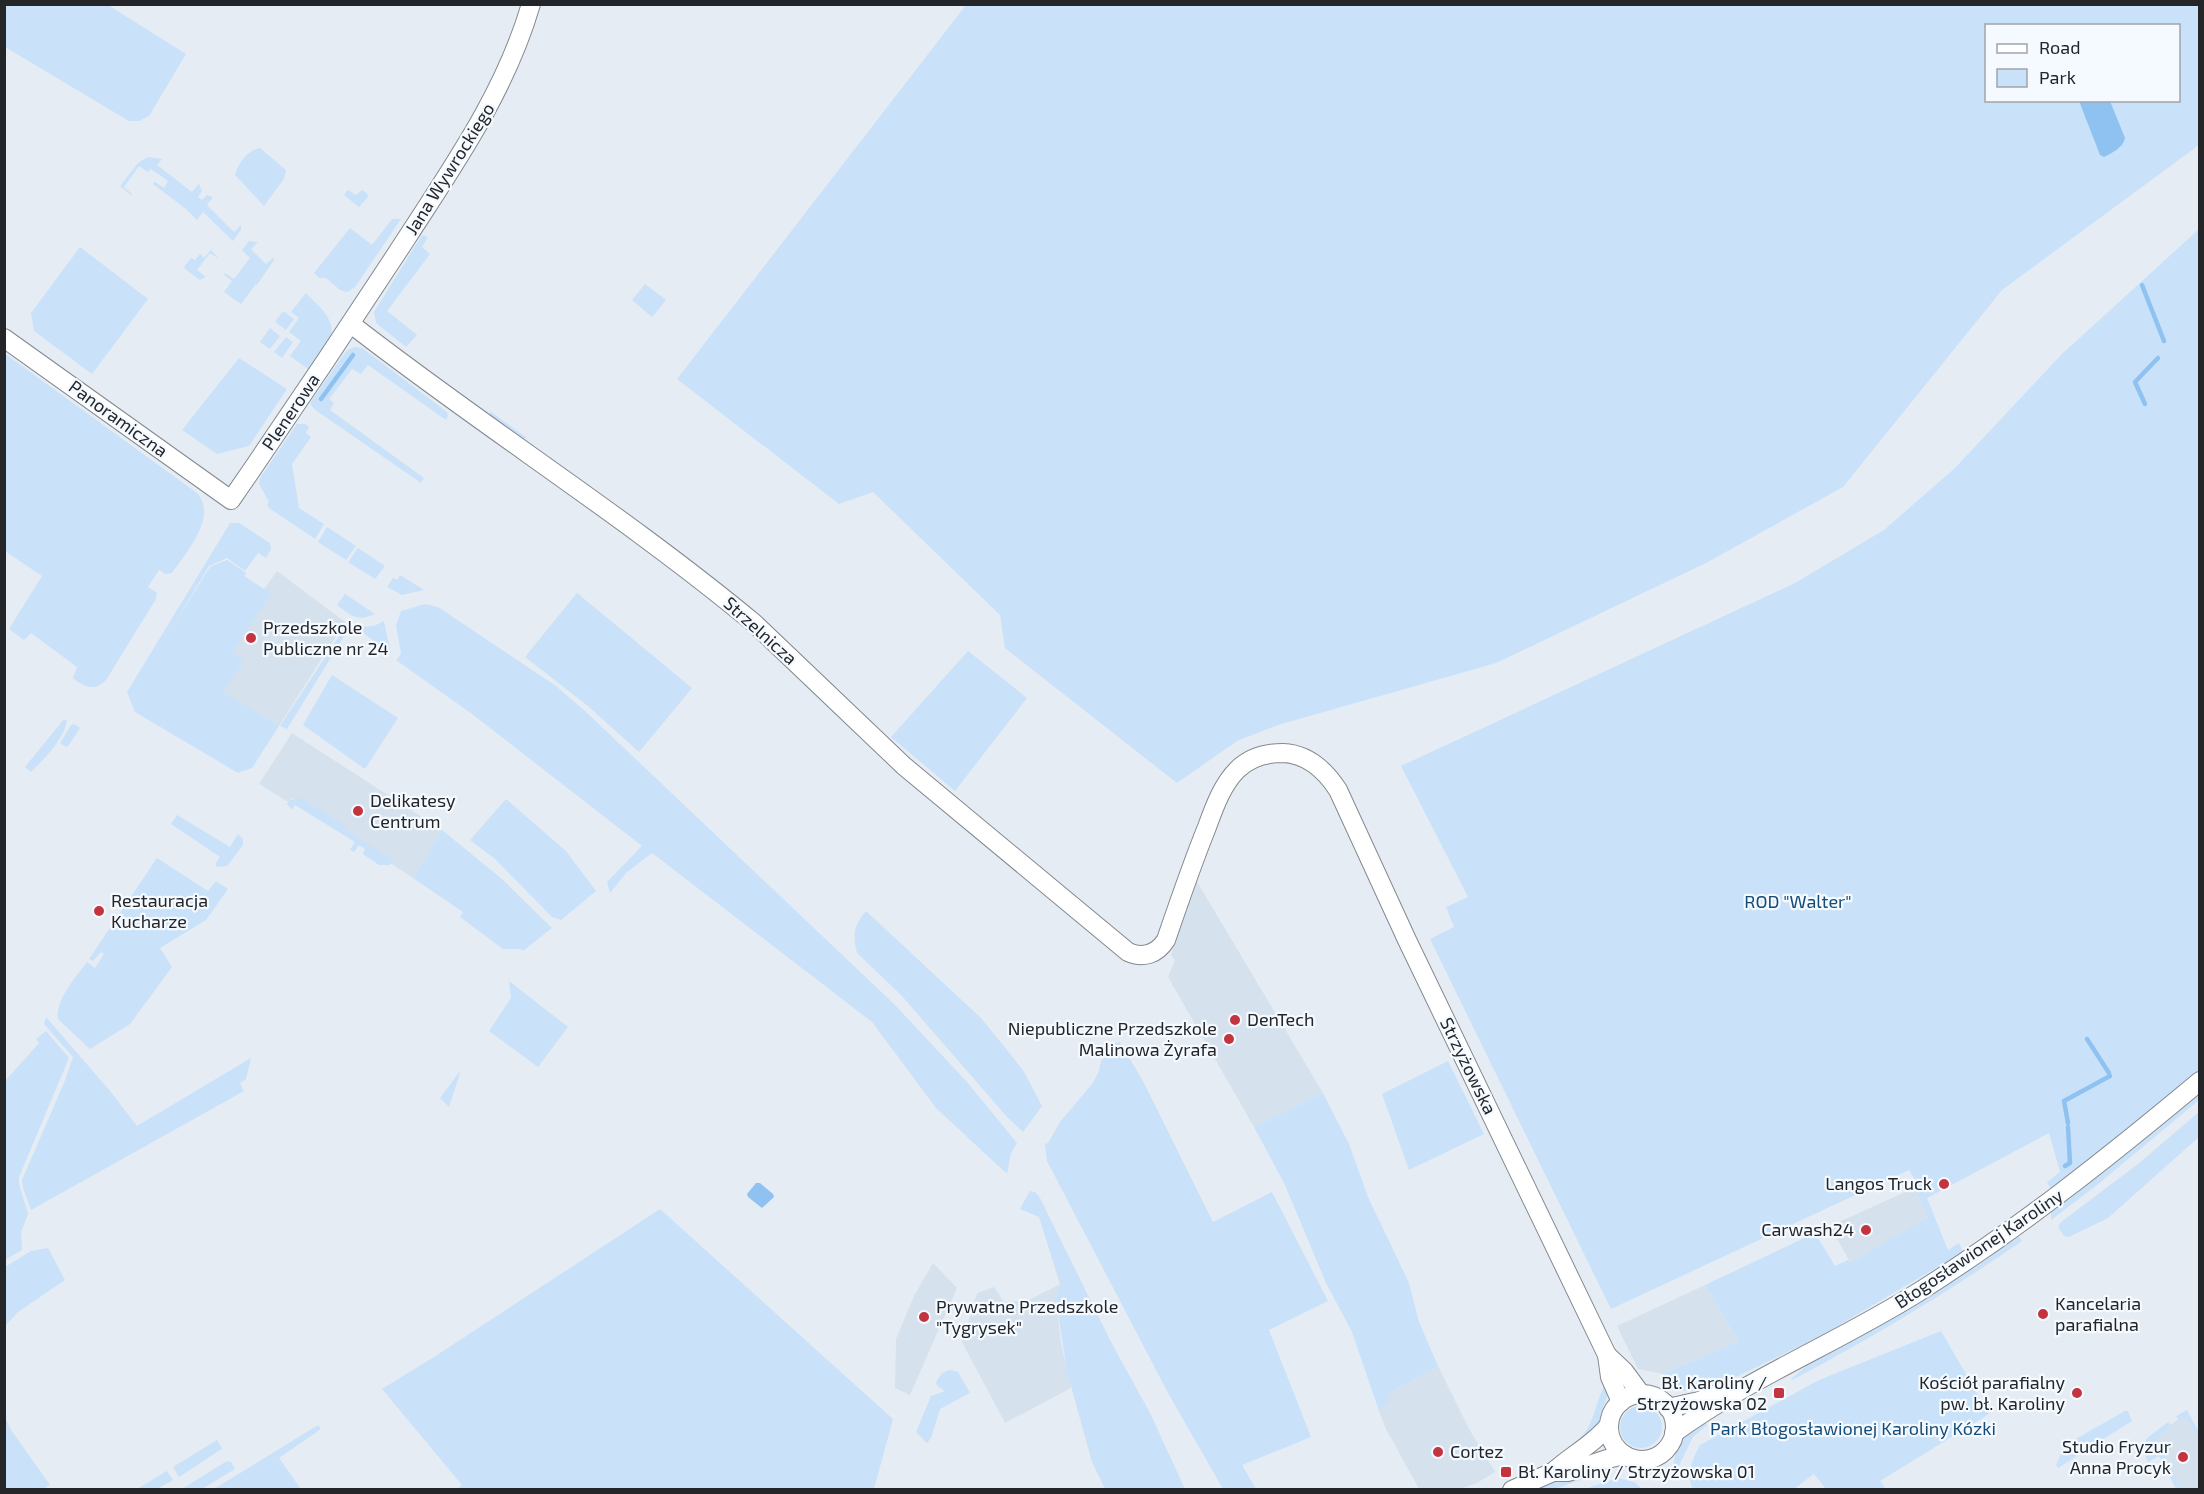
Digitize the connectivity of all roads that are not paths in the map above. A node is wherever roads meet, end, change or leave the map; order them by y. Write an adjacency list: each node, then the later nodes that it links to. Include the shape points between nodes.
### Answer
1 (531, 4): 2 (street, Jana Wywrockiego, via 512,58 482,121)
2 (351, 324): 4 (street, Plenerowa); 5 (street, Strzelnicza, via 725,599 904,766 1128,952 1140,956 1162,947 1222,791 1235,772 1253,759 1287,753 1307,759)
3 (4, 338): 4 (street, Panoramiczna)
4 (231, 501)
5 (1330, 777): 7 (street, Strzyżowska)
6 (2199, 1080): 8 (street, Błogosławionej Karoliny, via 2102,1162 1987,1247 1849,1333)
7 (1607, 1355): 9 (street, Strzyżowska); 10 (street, Strzyżowska, via 1610,1377)
8 (1740, 1389): 11 (street, Błogosławionej Karoliny); 13 (street, Błogosławionej Karoliny)
9 (1641, 1394): 10 (street); 11 (street, via 1656,1397)
10 (1621, 1402): 12 (street)
11 (1668, 1408): 13 (street)
12 (1609, 1425): 14 (street, via 1613,1443); 15 (street, via 1598,1439)
13 (1674, 1433): 14 (street, via 1666,1449 1656,1457 1641,1460)
14 (1625, 1455): 15 (street, via 1568,1472)
15 (1553, 1472): 16 (street)
16 (1512, 1490)

